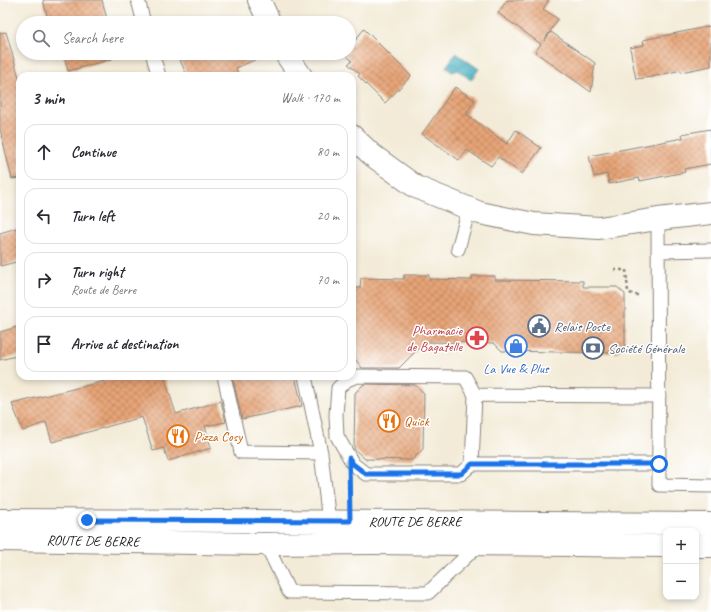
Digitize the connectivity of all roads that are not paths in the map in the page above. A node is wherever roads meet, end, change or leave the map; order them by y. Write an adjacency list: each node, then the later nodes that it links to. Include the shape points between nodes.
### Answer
1 (138, 0): 3 (lane)
2 (259, 0): 4 (main road)
3 (142, 16)
4 (267, 16)
5 (154, 60): 7 (lane)
6 (290, 60): 8 (main road)
7 (158, 72)
8 (298, 72)
9 (356, 140): 10 (main road, via 372,155 416,187)
10 (469, 209): 12 (main road, via 534,224 599,228); 13 (lane)
11 (711, 213): 12 (main road)
12 (658, 219): 15 (lane)
13 (458, 249)
14 (711, 250): 15 (lane)
15 (658, 251): 21 (lane)
16 (356, 376): 20 (lane, via 465,377)
17 (225, 380): 22 (lane, via 241,452)
18 (306, 380): 22 (lane)
19 (347, 380): 23 (lane, via 338,388 337,436 353,464 366,474 461,474)
20 (475, 395): 21 (lane); 23 (lane)
21 (659, 396): 24 (lane)
22 (321, 453): 27 (lane)
23 (472, 464): 24 (lane)
24 (659, 464): 25 (lane, via 660,485)
25 (711, 486)
26 (0, 520): 27 (main road, ROUTE DE BERRE)
27 (339, 522): 28 (main road, ROUTE DE BERRE)
28 (711, 524)
29 (0, 540): 30 (main road, ROUTE DE BERRE)
30 (266, 544): 31 (main road, ROUTE DE BERRE); 31 (lane, via 289,592 421,593 428,593)
31 (478, 545): 32 (main road, ROUTE DE BERRE)
32 (663, 546)
33 (699, 546): 34 (main road)
34 (711, 546)

